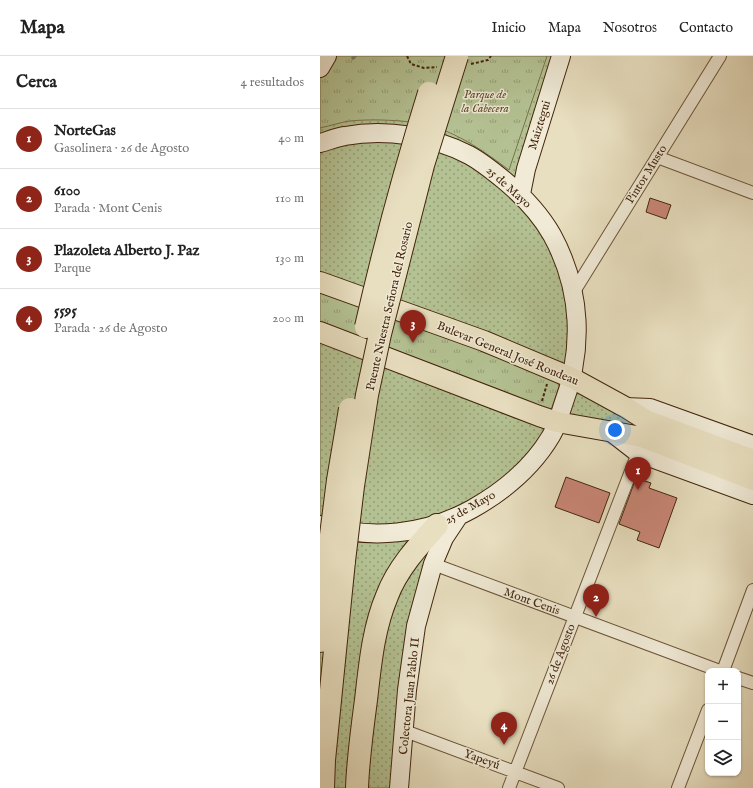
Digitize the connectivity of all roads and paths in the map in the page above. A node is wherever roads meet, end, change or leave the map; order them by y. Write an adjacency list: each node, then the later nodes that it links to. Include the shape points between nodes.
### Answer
1 (327, 56): 6 (main road)
2 (441, 56): 28 (highway, Puente Nuestra Señora del Rosario, bridge, via 408,162 366,327 338,480)
3 (457, 56): 28 (highway, Puente Nuestra Señora del Rosario, bridge, via 423,165 380,334)
4 (561, 56): 10 (main road, Maiztegui, via 526,169)
5 (720, 56): 8 (street, Pintor Musto)
6 (320, 68)
7 (320, 143): 10 (main road, 25 de Mayo, via 345,136 377,133 411,136 440,143 470,155)
8 (657, 157): 9 (street); 12 (street, Pintor Musto)
9 (753, 193)
10 (521, 194): 12 (main road, 25 de Mayo, via 551,234 565,265)
11 (320, 282): 14 (main road, Bulevar General José Rondeau, via 484,341)
12 (573, 292): 14 (main road, 25 de Mayo, via 577,322)
13 (320, 332): 18 (main road)
14 (572, 378): 17 (main road, Bulevar General José Rondeau); 18 (main road, 25 de Mayo)
15 (547, 382): 16 (path)
16 (542, 403)
17 (625, 407): 20 (main road, Bulevar General José Rondeau, via 650,408); 22 (main road, Bulevar General José Rondeau, via 646,420)
18 (557, 422): 19 (main road); 25 (main road, 25 de Mayo, via 542,451 520,476 489,499)
19 (611, 432): 21 (main road); 23 (main road, via 642,437)
20 (753, 445)
21 (638, 452): 24 (main road); 31 (street, 26 de Agosto)
22 (753, 460)
23 (753, 480)
24 (753, 495)
25 (458, 517): 26 (main road, 25 de Mayo); 29 (main road, Colectora Juan Pablo II, via 444,538)
26 (437, 524): 27 (main road, 25 de Mayo, via 405,532 371,534); 41 (highway, via 402,568 387,595 378,624 369,670)
27 (320, 525)
28 (336, 560): 32 (highway); 40 (highway)
29 (433, 564): 31 (street, Mont Cenis); 38 (main road, Colectora Juan Pablo II, via 416,626 407,690)
30 (753, 590): 34 (street)
31 (575, 616): 33 (street, Mont Cenis); 39 (street, 26 de Agosto)
32 (320, 641)
33 (712, 668)
34 (724, 668)
35 (741, 679): 36 (street)
36 (753, 683)
37 (705, 718): 45 (street)
38 (405, 731): 39 (street, Yapeyú); 42 (main road, Colectora Juan Pablo II)
39 (515, 772): 43 (street, 26 de Agosto); 44 (street, Yapeyú)
40 (323, 788)
41 (356, 788)
42 (399, 788)
43 (509, 788)
44 (558, 788)
45 (678, 788)

